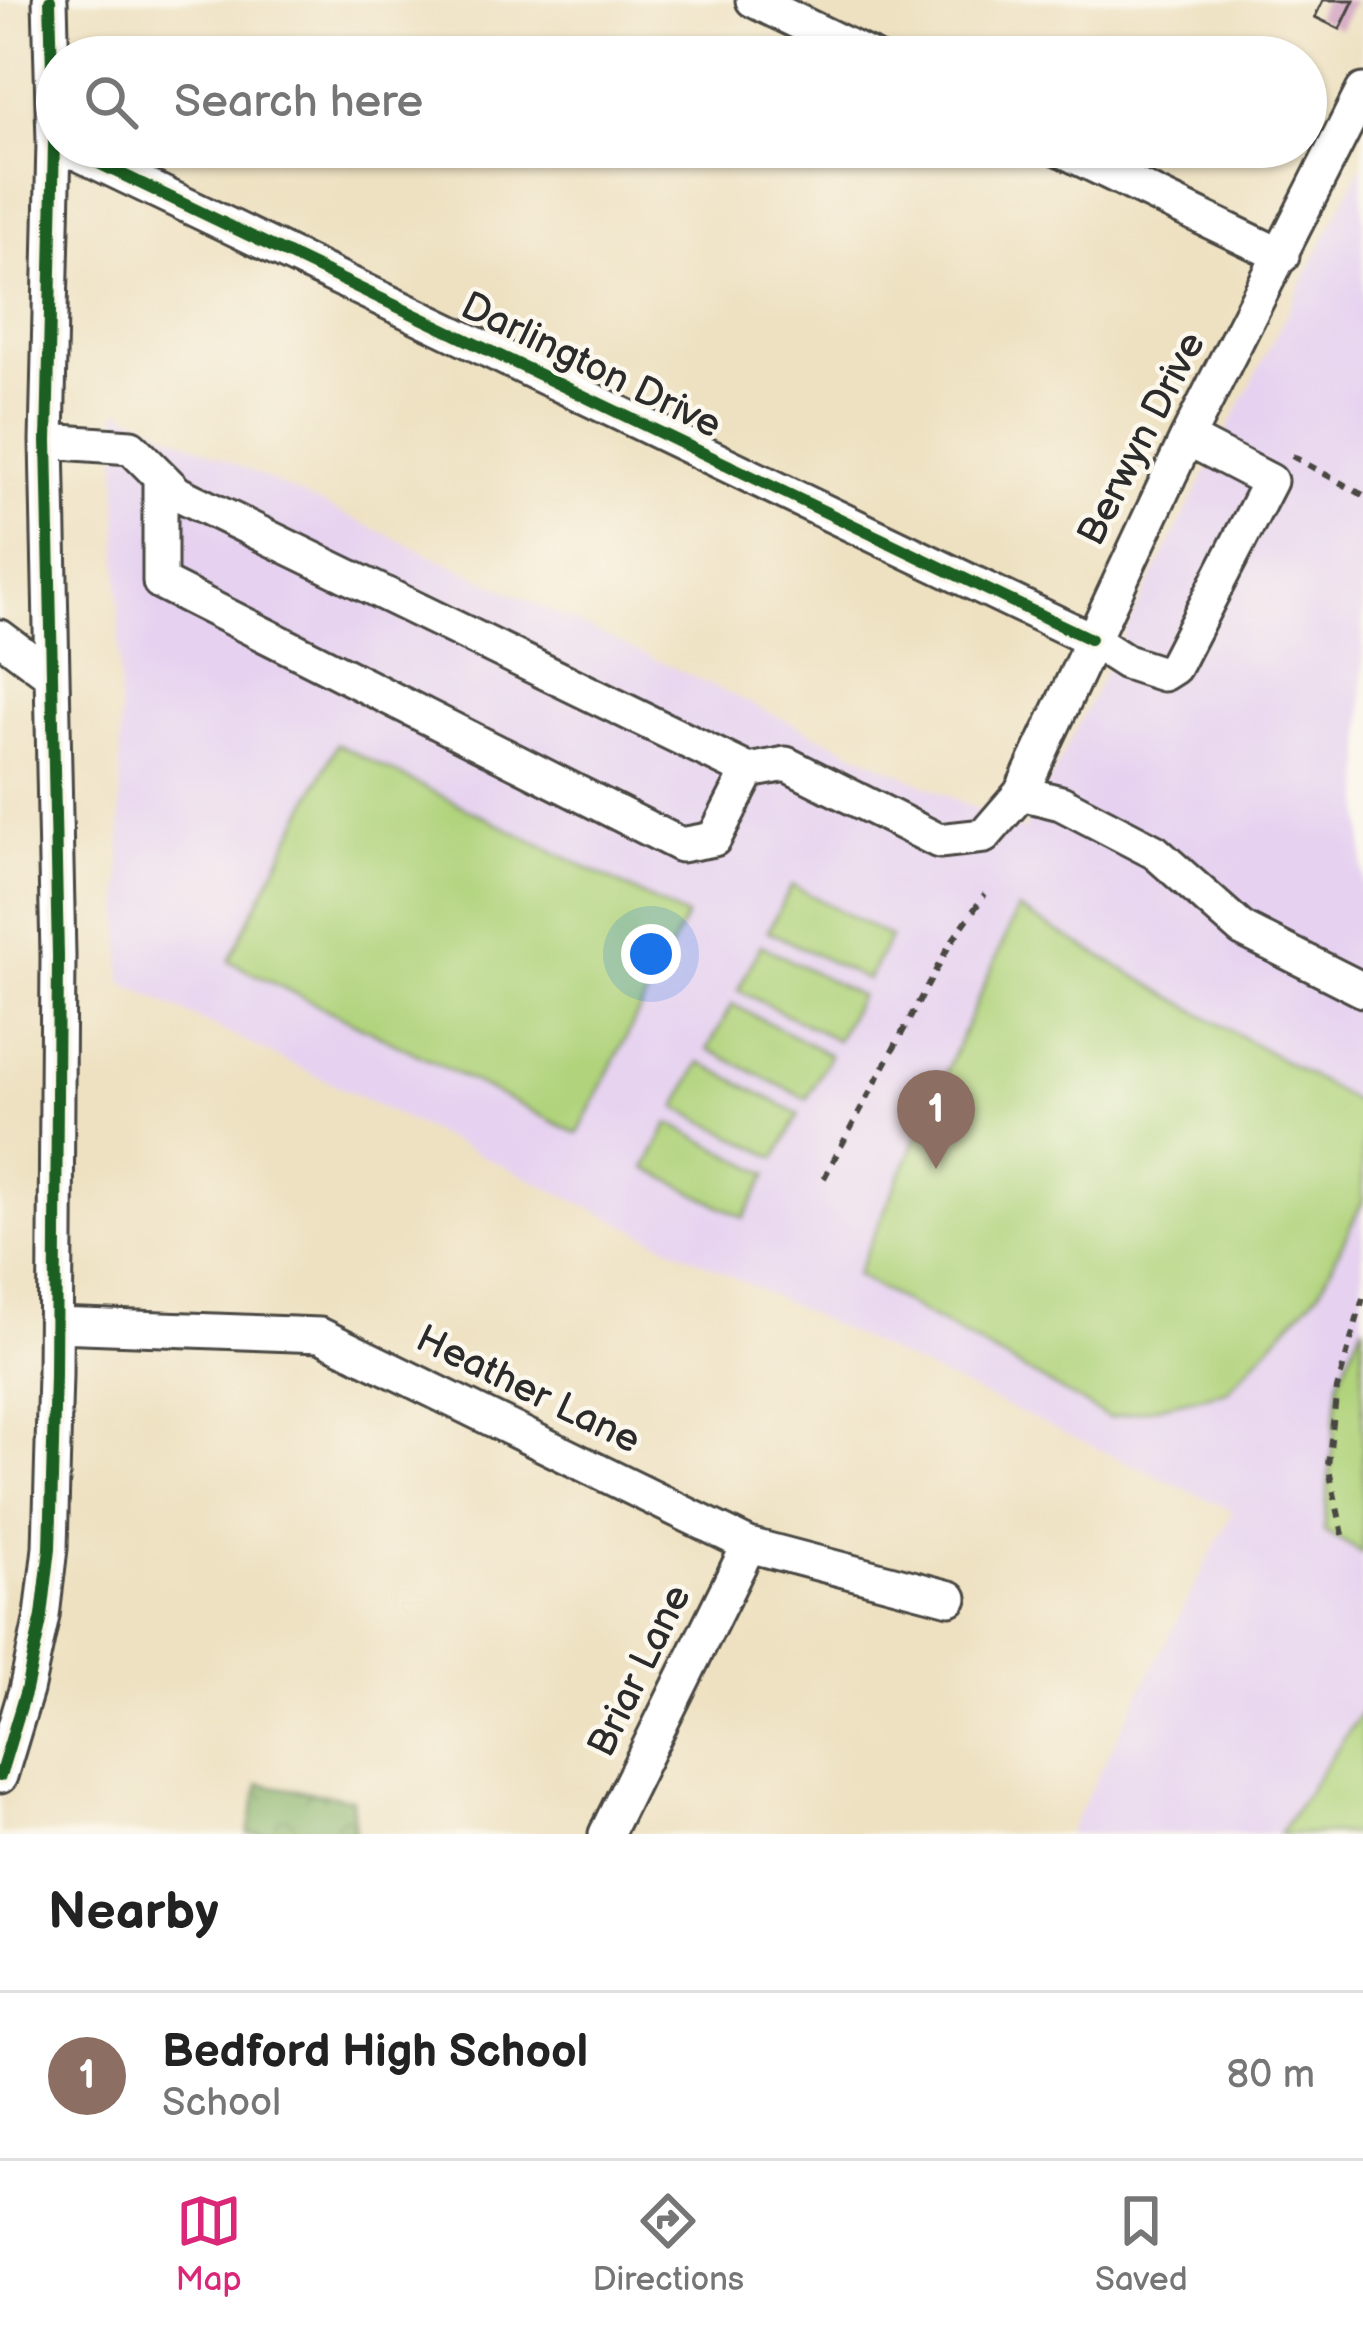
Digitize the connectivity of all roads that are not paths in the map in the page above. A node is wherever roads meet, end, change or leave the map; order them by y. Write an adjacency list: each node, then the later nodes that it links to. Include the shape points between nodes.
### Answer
1 (50, 0): 3 (street)
2 (753, 0): 4 (street)
3 (52, 36)
4 (828, 36)
5 (1363, 92): 6 (street, Berwyn Drive)
6 (1327, 165)
7 (58, 168): 13 (street)
8 (109, 168): 16 (street, Darlington Drive)
9 (1100, 168): 11 (street)
10 (1325, 168): 11 (street, Berwyn Drive)
11 (1282, 256): 12 (street, Berwyn Drive)
12 (1186, 438): 16 (street, Berwyn Drive); 16 (street, Darlington Drive, via 1270,482 1174,667 1163,674 1126,662)
13 (47, 441): 14 (street, via 131,447); 17 (street)
14 (160, 477): 18 (street, via 177,493); 18 (street, via 160,582 681,845 714,839)
15 (0, 637): 17 (street)
16 (1090, 639): 19 (street, Berwyn Drive)
17 (52, 676): 21 (street)
18 (749, 771): 19 (street, Berwyn Drive, via 786,764 939,841 984,836)
19 (1021, 793): 20 (street, via 1061,803 1155,852 1241,929)
20 (1363, 991)
21 (56, 1325): 22 (street, Heather Lane, via 320,1335); 24 (street, via 42,1616)
22 (749, 1545): 23 (street, Heather Lane); 26 (street, Briar Lane)
23 (950, 1598)
24 (13, 1685): 25 (street)
25 (0, 1775)
26 (606, 1834)

